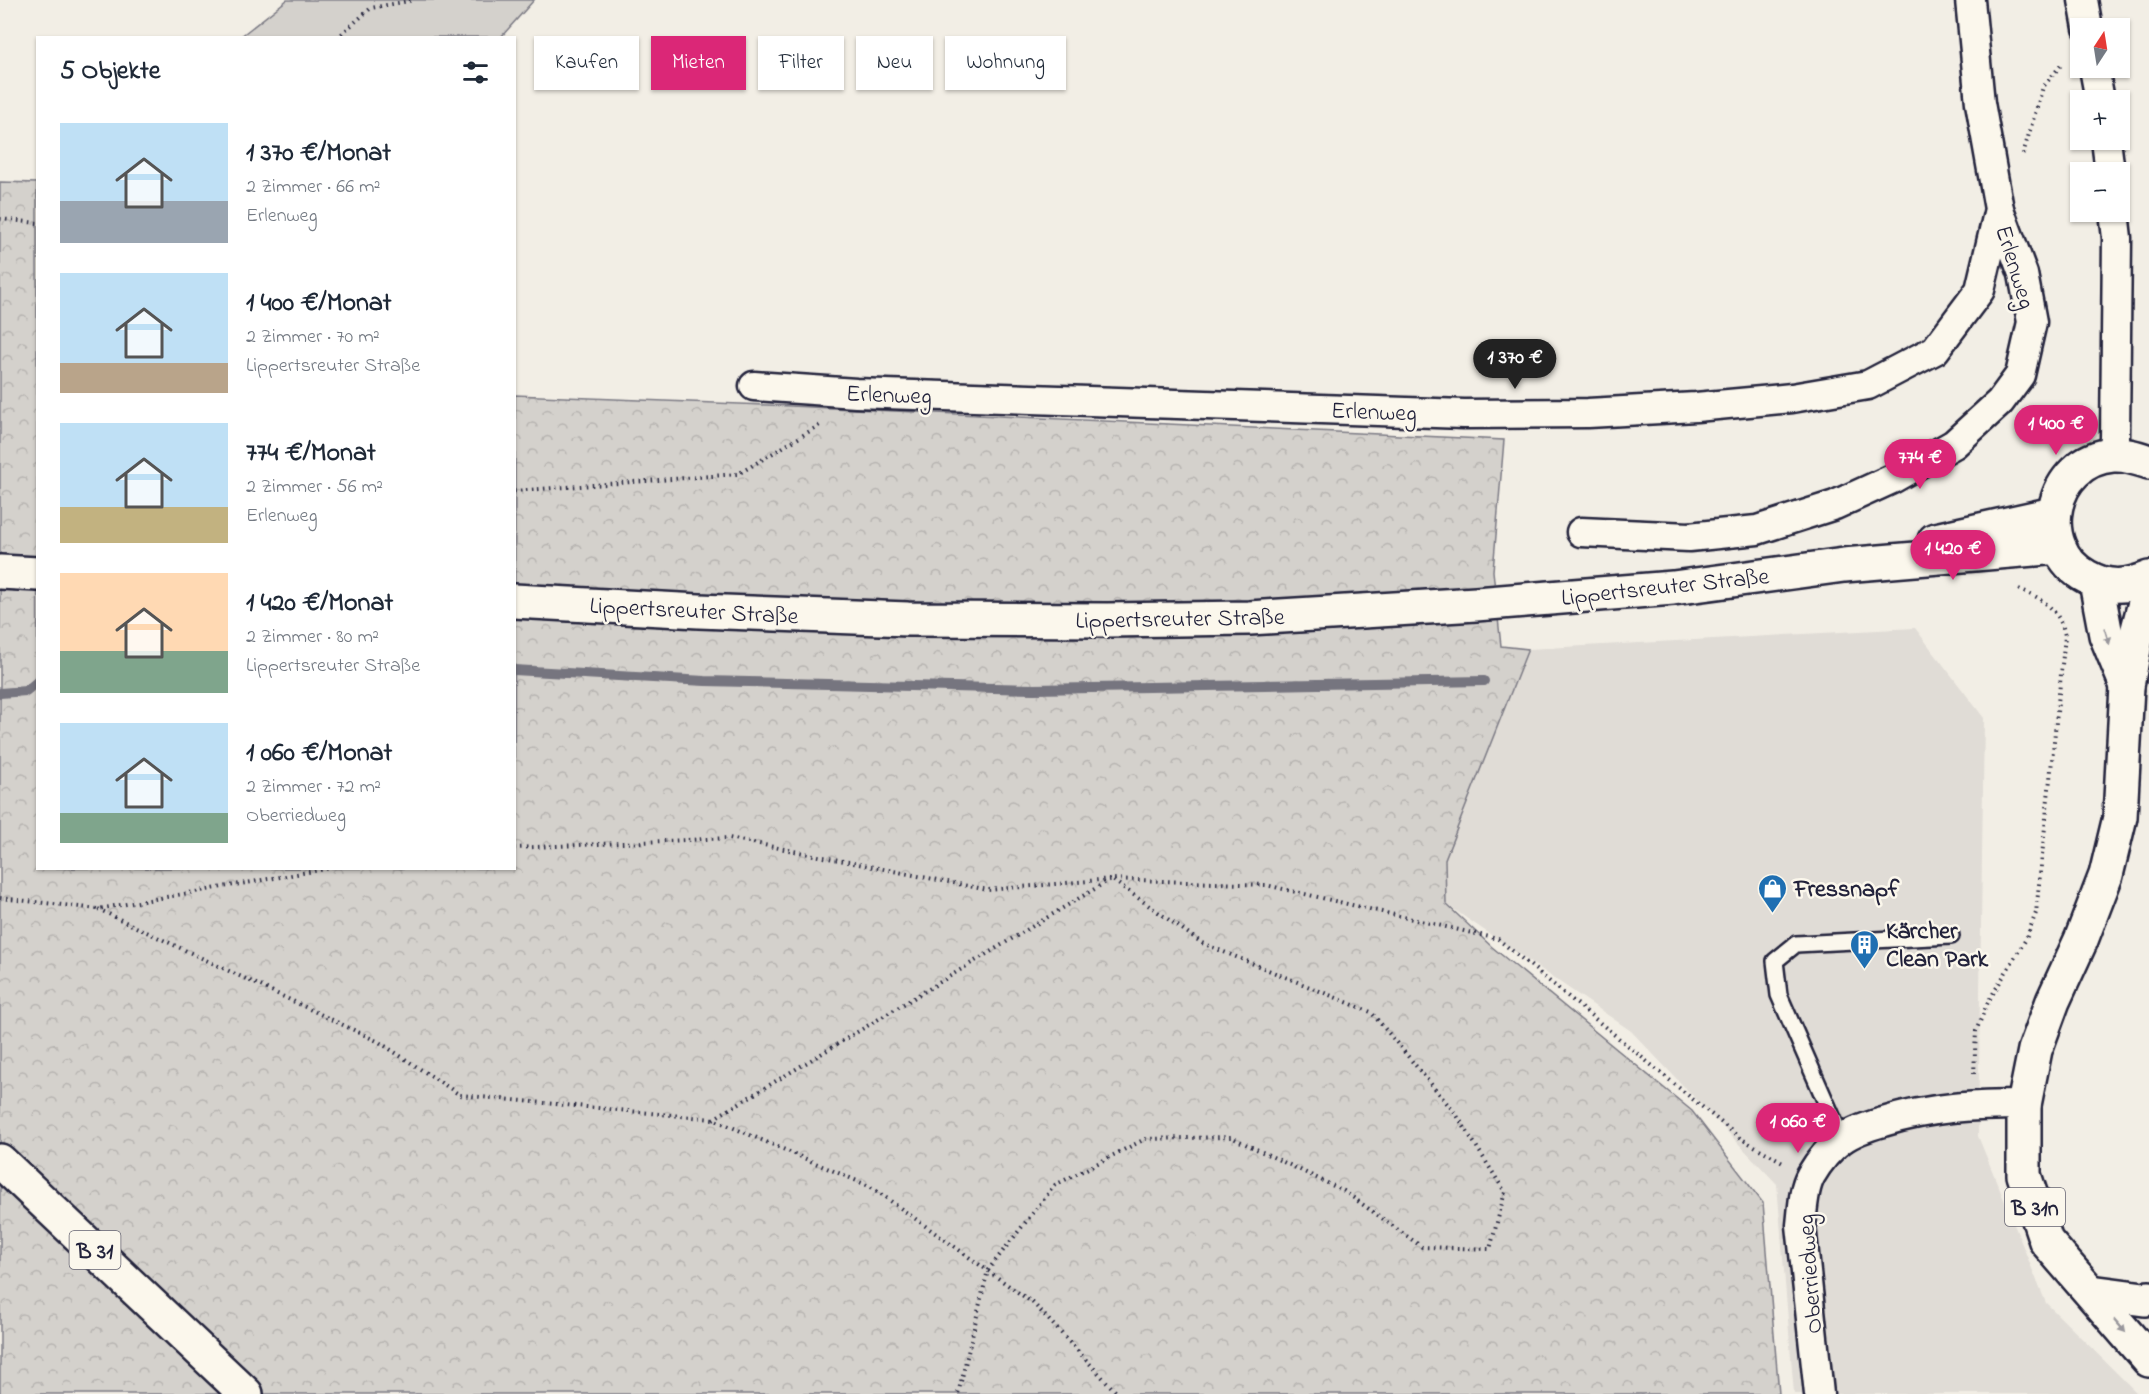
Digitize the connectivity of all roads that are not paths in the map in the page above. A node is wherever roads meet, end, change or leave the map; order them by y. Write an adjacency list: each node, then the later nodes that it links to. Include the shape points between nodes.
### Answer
1 (1970, 0): 4 (street, Erlenweg, via 1980,103)
2 (2083, 0): 3 (street)
3 (2086, 18)
4 (1999, 209): 6 (street, Erlenweg, via 1980,290 1935,350 1868,385 1792,398 1588,413 1464,414); 10 (street, Erlenweg, via 2023,274 2032,322 2020,375 2000,402 1954,444 1892,479 1834,505 1756,530 1689,537)
5 (2115, 222): 7 (street)
6 (754, 386)
7 (2113, 455): 8 (main road); 9 (main road, via 2095,459 2066,481)
8 (2149, 462)
9 (2053, 514): 11 (main road); 12 (main road, Lippertsreuter Straße, via 1890,550)
10 (1581, 532)
11 (2059, 547): 12 (main road, Lippertsreuter Straße); 16 (main road, via 2068,562)
12 (1844, 565): 18 (main road, Lippertsreuter Straße, via 1661,589 1249,618 908,620)
13 (0, 572): 14 (main road)
14 (36, 574)
15 (2149, 578): 16 (main road, via 2115,586)
16 (2096, 582): 19 (main road, B 31n, one-way to 19, via 2106,635)
17 (2149, 588): 19 (main road, B 31n)
18 (516, 601)
19 (2127, 686): 21 (main road, B 31n, via 2120,817 2106,875 2039,1040)
20 (1951, 936): 22 (lane, via 1796,944 1774,961 1779,995)
21 (2024, 1105): 22 (street, Oberriedweg, via 1920,1111 1863,1128); 24 (main road, B 31n, via 2024,1175 2046,1241)
22 (1842, 1139): 28 (street, Oberriedweg, via 1810,1177 1803,1201 1801,1225)
23 (0, 1161): 27 (main road, B 31)
24 (2091, 1292): 25 (main road); 26 (main road, B 31n, one-way to 26)
25 (2149, 1298)
26 (2149, 1360)
27 (246, 1394)
28 (1819, 1394)

